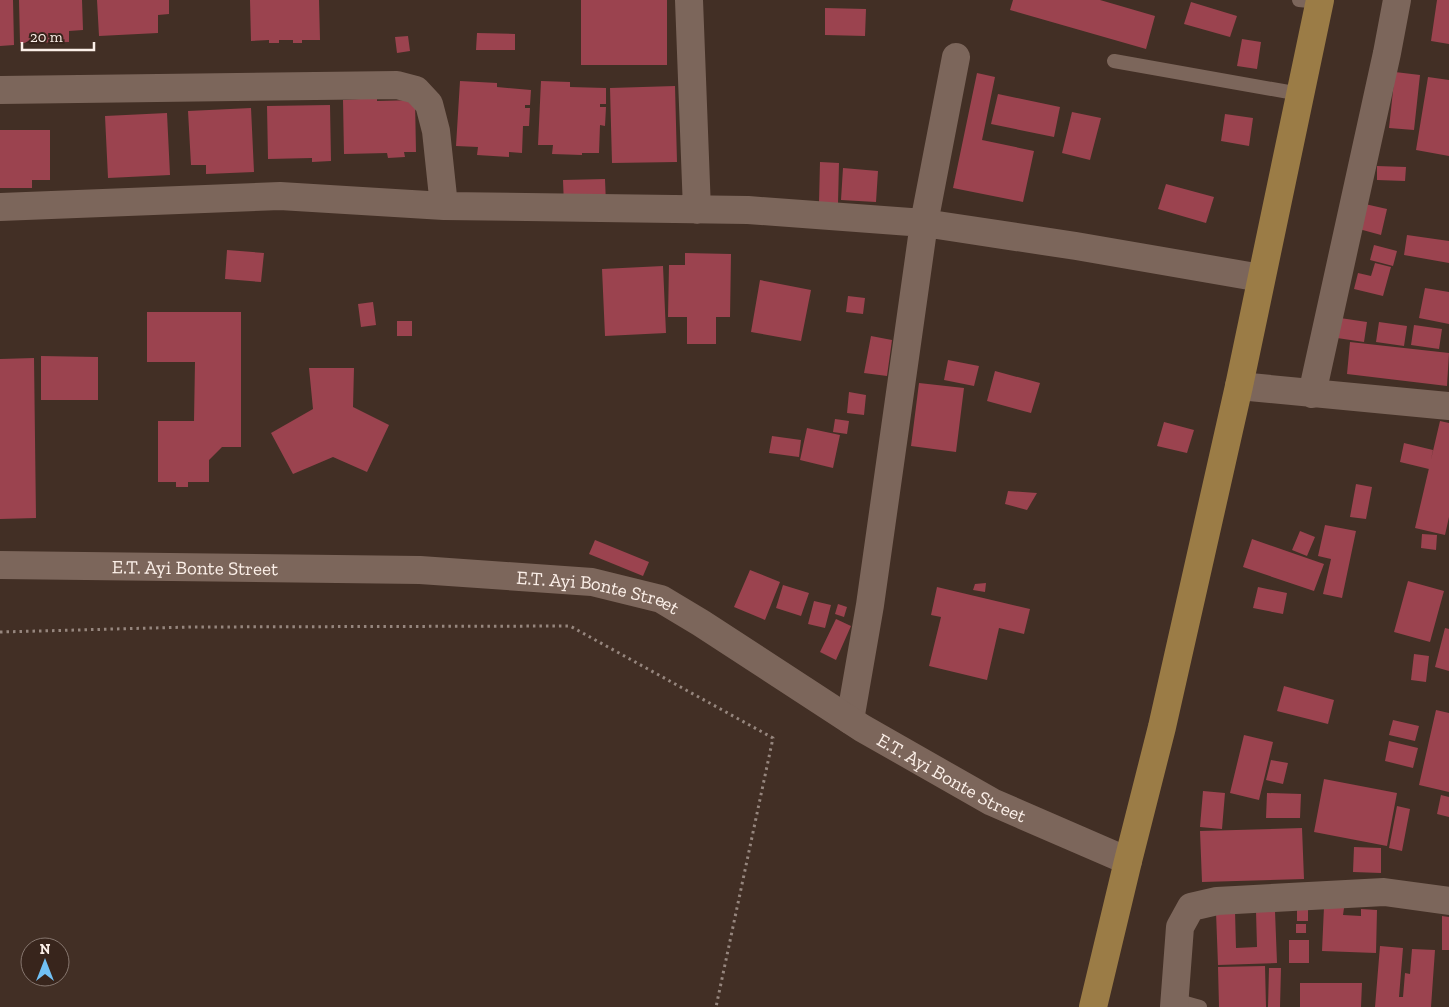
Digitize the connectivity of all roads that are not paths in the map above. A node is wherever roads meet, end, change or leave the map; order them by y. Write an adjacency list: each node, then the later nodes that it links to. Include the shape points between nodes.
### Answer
1 (690, 0): 10 (street)
2 (1397, 0): 14 (street)
3 (1312, 1): 7 (highway)
4 (956, 57): 11 (street)
5 (1114, 61): 7 (lane)
6 (0, 90): 8 (street, via 397,85 416,90 429,104 436,131)
7 (1300, 94): 12 (highway)
8 (444, 206): 9 (street, via 280,196); 10 (street)
9 (0, 207)
10 (696, 210): 11 (street)
11 (924, 224): 12 (street); 17 (street, via 870,605)
12 (1261, 278): 13 (highway)
13 (1239, 386): 14 (street); 18 (highway, via 1162,727)
14 (1312, 394): 15 (street)
15 (1449, 406)
16 (0, 565): 17 (street, E.T. Ayi Bonte Street, via 420,570 592,582 661,599)
17 (850, 720): 18 (street, E.T. Ayi Bonte Street, via 992,802)
18 (1128, 861): 21 (highway)
19 (1449, 901): 20 (street, via 1384,892 1217,901 1191,907 1180,927)
20 (1183, 1005)
21 (1093, 1007)

